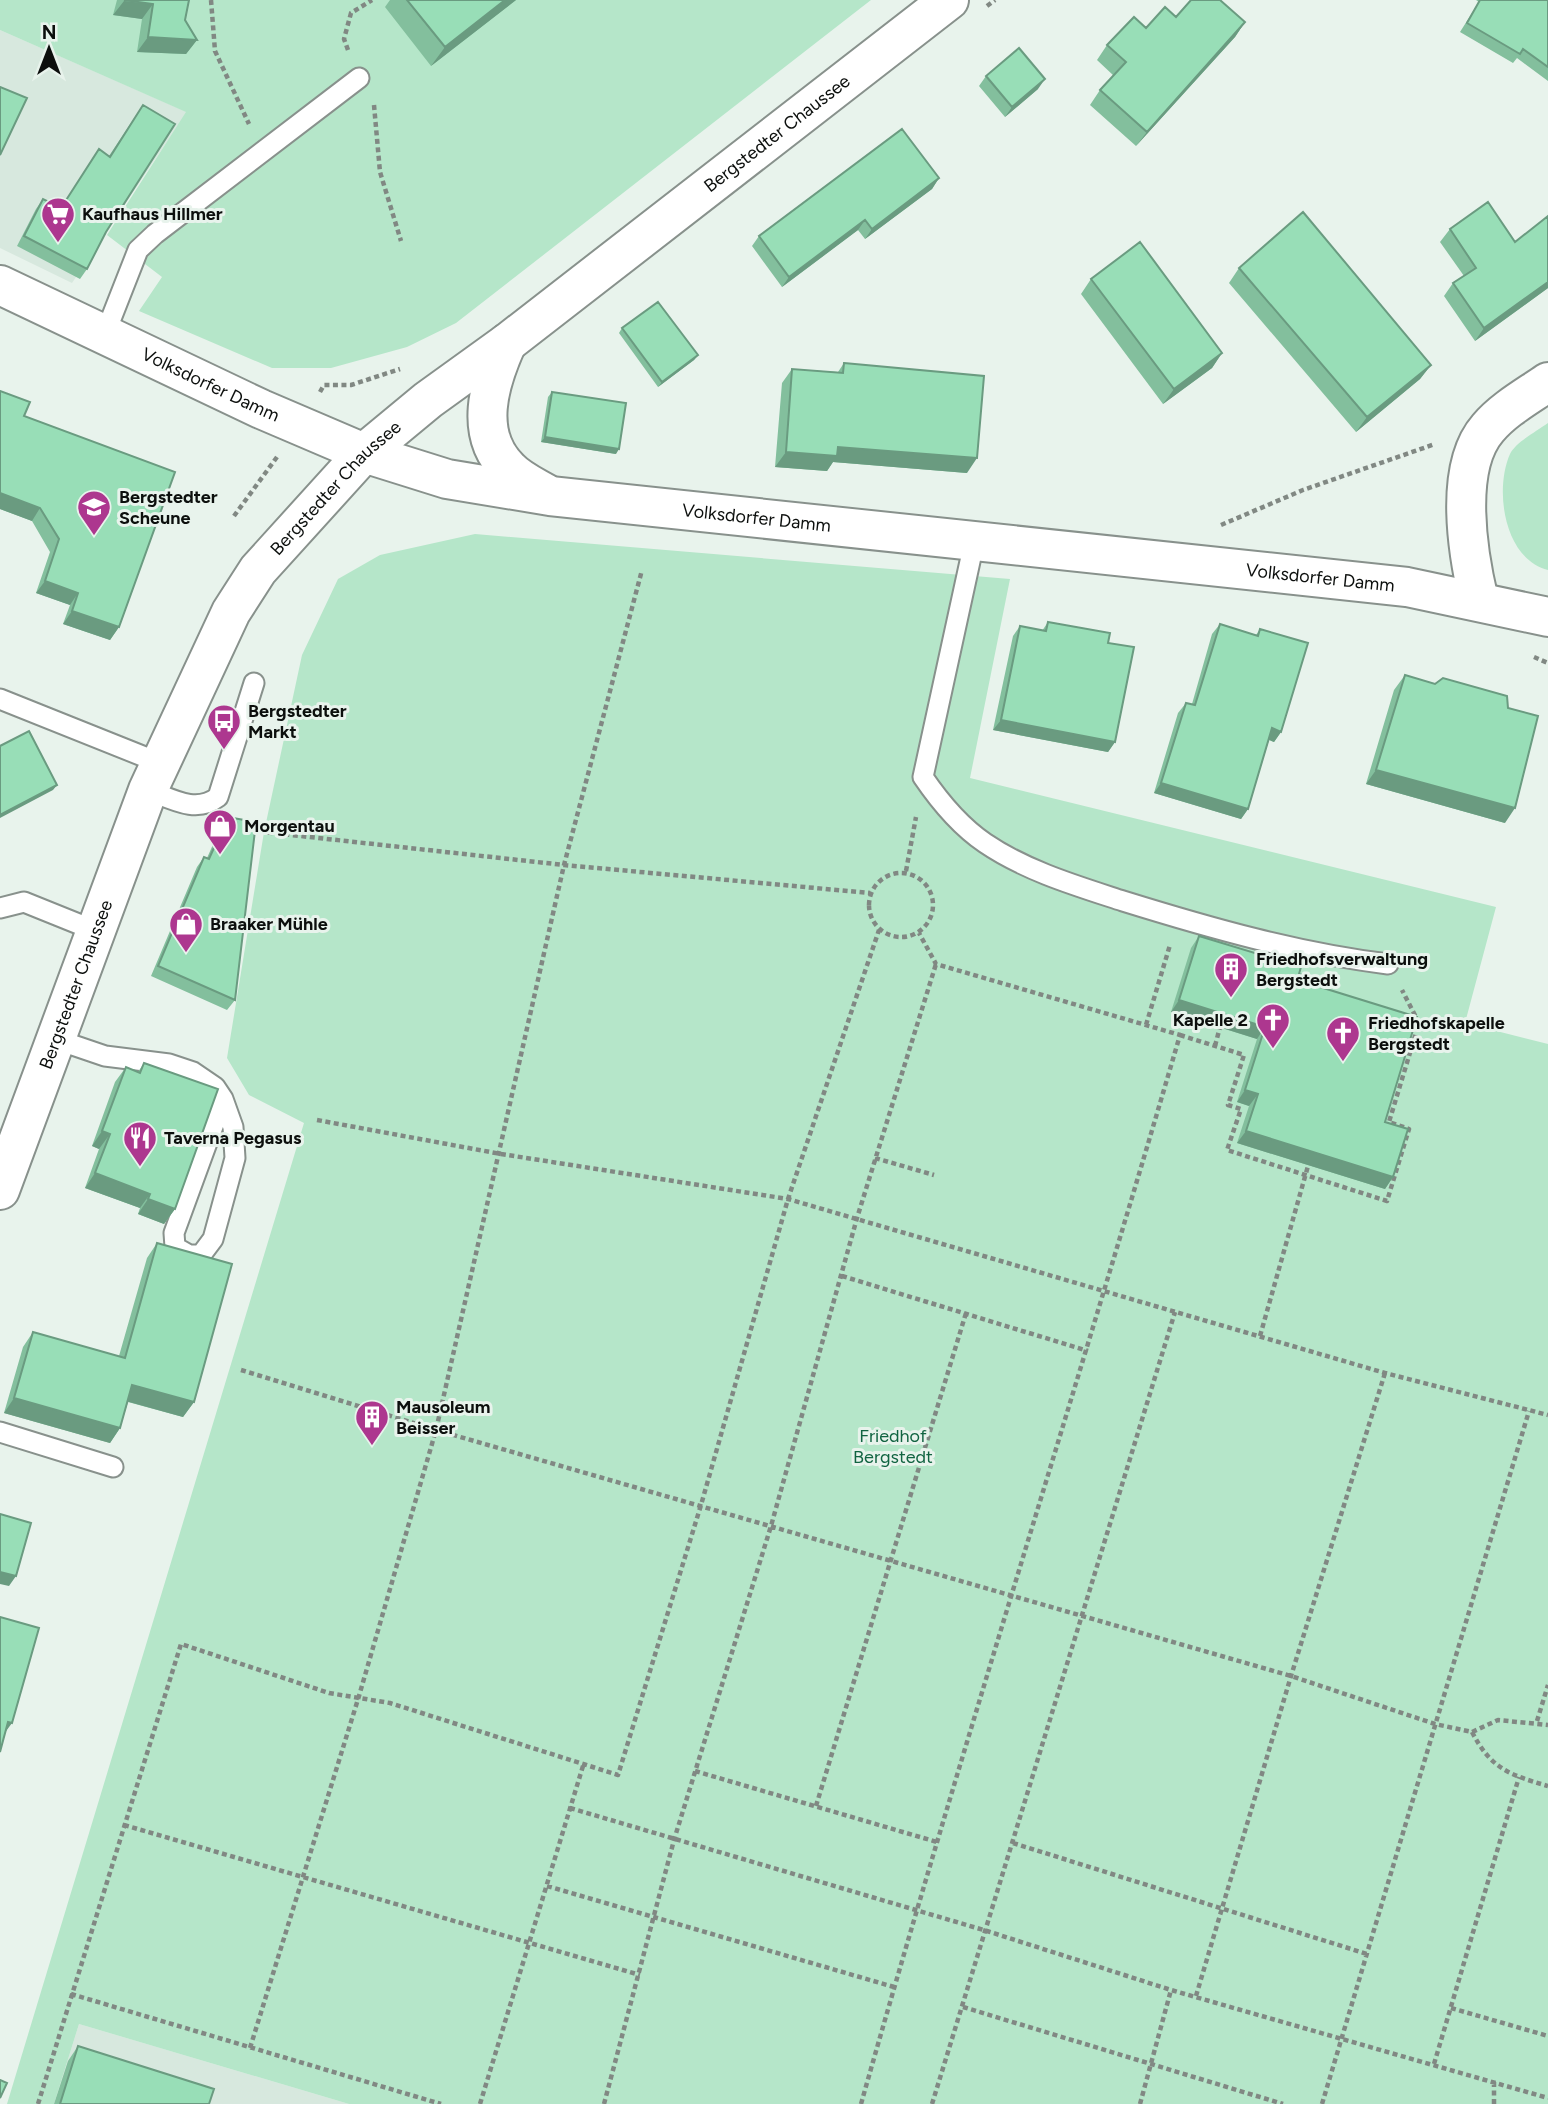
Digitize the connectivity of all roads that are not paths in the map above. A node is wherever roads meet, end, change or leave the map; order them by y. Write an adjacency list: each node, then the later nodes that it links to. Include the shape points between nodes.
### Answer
1 (949, 0): 5 (main road, Bergstedter Chaussee)
2 (359, 78): 4 (lane, via 138,250)
3 (0, 285): 4 (main road, Volksdorfer Damm)
4 (105, 334): 7 (main road, Volksdorfer Damm)
5 (507, 343): 7 (main road, Bergstedter Chaussee); 8 (main road, via 491,377 487,408 495,453 510,471)
6 (1548, 382): 10 (main road, via 1487,429 1471,473 1466,541)
7 (364, 453): 8 (main road, Volksdorfer Damm, via 447,479); 14 (main road, Bergstedter Chaussee, via 258,570 231,612)
8 (550, 496): 9 (main road, Volksdorfer Damm)
9 (974, 543): 10 (main road, Volksdorfer Damm, via 1393,585); 17 (lane, via 923,777 943,806 985,844 1058,880 1178,918 1330,957)
10 (1479, 601): 11 (main road, Volksdorfer Damm)
11 (1548, 617)
12 (254, 683): 14 (lane, via 218,797 207,806 194,806)
13 (0, 699): 14 (lane)
14 (154, 777): 16 (main road, Bergstedter Chaussee)
15 (0, 908): 16 (lane, via 24,902)
16 (96, 931): 18 (main road, Bergstedter Chaussee)
17 (1388, 964)
18 (58, 1040): 19 (lane, via 106,1056 169,1064 193,1072); 20 (main road, Bergstedter Chaussee)
19 (223, 1098): 19 (lane, via 233,1128 235,1158 213,1239 201,1255 189,1255 175,1247 174,1234)
20 (0, 1189)
21 (0, 1432): 22 (lane)
22 (113, 1467)

